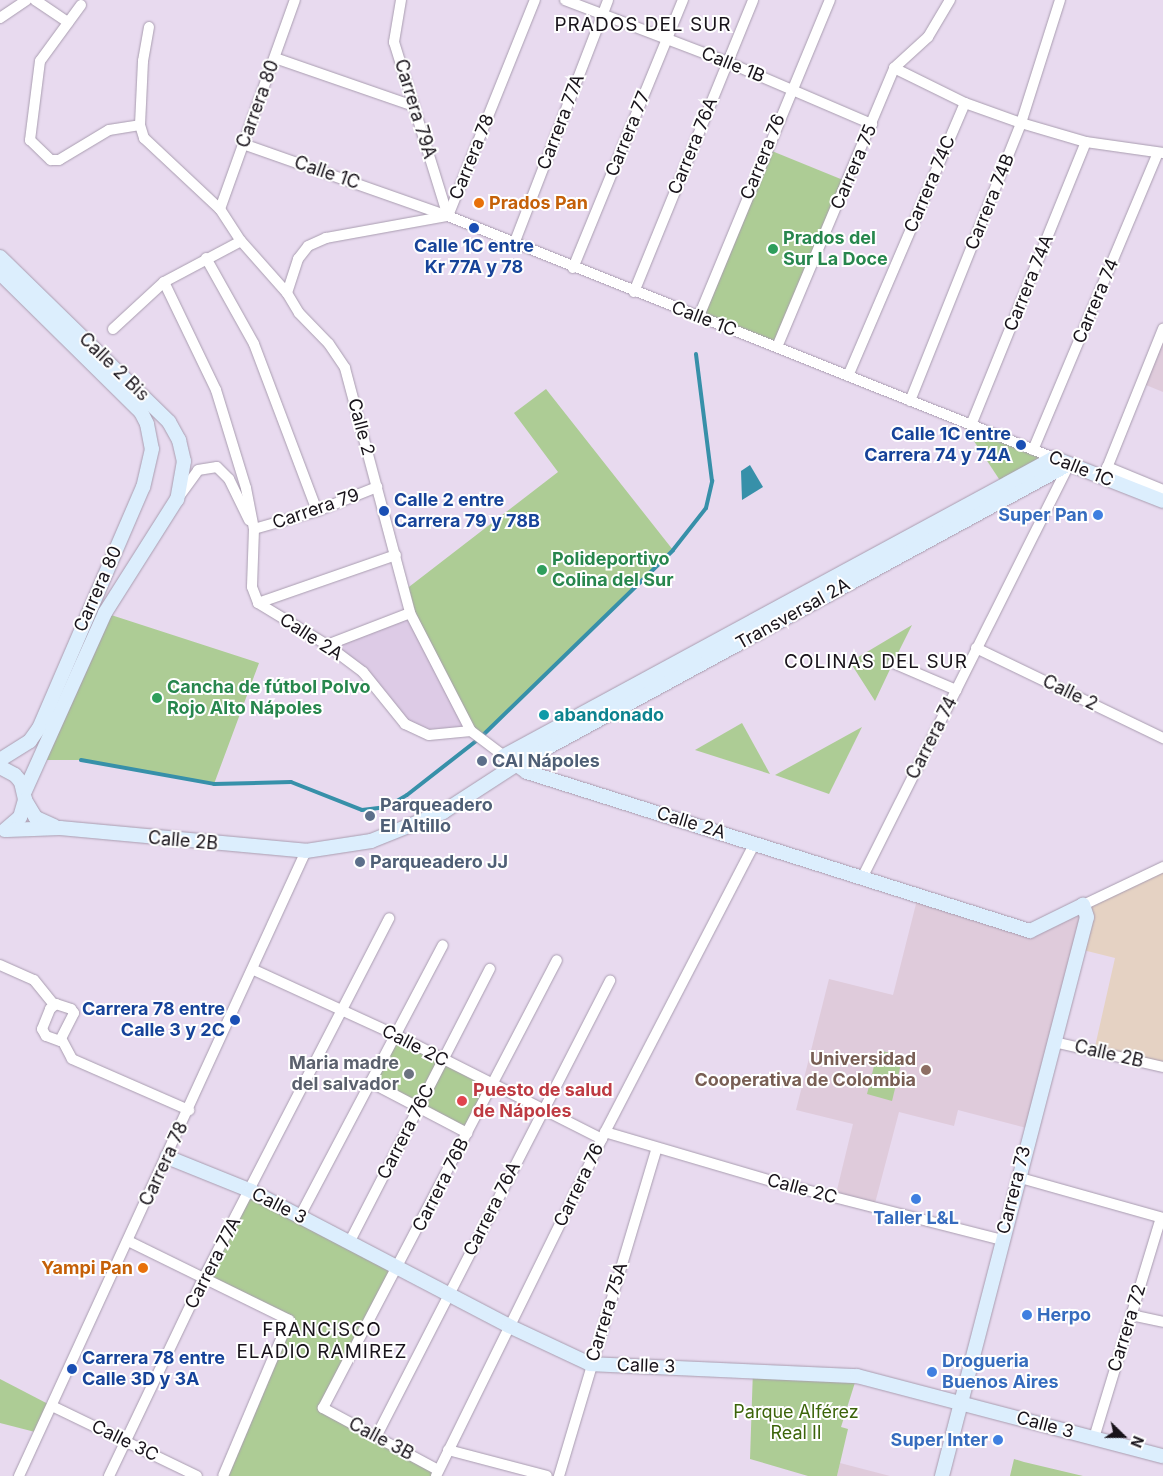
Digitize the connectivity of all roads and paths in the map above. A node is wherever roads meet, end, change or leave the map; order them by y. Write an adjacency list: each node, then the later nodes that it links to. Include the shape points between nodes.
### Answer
1 (27, 0): 15 (street)
2 (35, 0): 16 (street)
3 (295, 0): 19 (street, Carrera 80)
4 (401, 0): 24 (street, Carrera 79A, via 394,42)
5 (535, 0): 32 (street, Carrera 78)
6 (564, 0): 14 (street, Calle 1B)
7 (608, 0): 14 (street, Carrera 77A)
8 (683, 0): 18 (street, Carrera 77)
9 (752, 0): 20 (street, Carrera 76A)
10 (830, 0): 22 (street, Carrera 76)
11 (950, 0): 21 (street, Carrera 75, via 928,37)
12 (1060, 0): 25 (street, Carrera 74B)
13 (81, 4): 16 (street)
14 (602, 14): 18 (street, Calle 1B); 34 (street, Carrera 77A)
15 (0, 18)
16 (68, 22): 27 (street, via 40,61 29,132 35,148 51,160 59,160 109,130)
17 (149, 27): 27 (street, via 143,61)
18 (667, 39): 20 (street, Calle 1B); 37 (street, Carrera 77)
19 (274, 58): 24 (street); 29 (street, Carrera 80)
20 (727, 62): 22 (street, Calle 1B); 40 (street, Carrera 76A)
21 (894, 68): 23 (street); 26 (street, Carrera 75)
22 (791, 89): 26 (street, Calle 1B); 42 (street, Carrera 76)
23 (964, 103): 25 (street); 46 (street, Carrera 74C)
24 (414, 106): 32 (street, Carrera 79A)
25 (1022, 123): 28 (street); 47 (street, Carrera 74B)
26 (872, 124): 45 (street, Carrera 75)
27 (140, 125): 31 (street, Calle 2, via 144,138)
28 (1086, 142): 30 (street); 49 (street, Carrera 74A)
29 (243, 144): 31 (street, Carrera 80); 32 (street, Calle 1C)
30 (1160, 153): 50 (street, Carrera 74)
31 (220, 209): 33 (street, Calle 2)
32 (448, 216): 34 (street, Calle 1C); 41 (street, Carrera 78, via 326,238 308,246 298,259)
33 (241, 241): 36 (street); 41 (street, Calle 2)
34 (514, 244): 37 (street, Calle 1C)
35 (0, 256): 56 (street, Calle 2 Bis, via 169,422 179,440 184,462)
36 (206, 258): 39 (street); 58 (street, via 254,344)
37 (573, 268): 40 (street, Calle 1C)
38 (0, 274): 48 (street, Calle 2 Bis)
39 (164, 282): 43 (street); 59 (street, via 216,390 246,488)
40 (634, 292): 42 (street, Calle 1C)
41 (287, 293): 54 (street, Calle 2, via 299,313 329,344 345,368)
42 (699, 316): 45 (street, Calle 1C)
43 (113, 329)
44 (1163, 329): 53 (street)
45 (777, 348): 46 (street, Calle 1C)
46 (848, 376): 47 (street, Calle 1C)
47 (910, 401): 49 (street, Calle 1C)
48 (133, 403): 70 (street, Carrera 80, via 151,436 148,476 39,728 30,741)
49 (972, 425): 50 (street, Calle 1C)
50 (1034, 450): 51 (street, Calle 1C)
51 (1054, 458): 52 (street, Calle 1C); 69 (street, Transversal 2A)
52 (1069, 464): 53 (street, Calle 1C); 64 (street, Carrera 74); 71 (street, Transversal 2A)
53 (1105, 473): 55 (street); 57 (street, Calle 1C)
54 (377, 487): 58 (street, Carrera 79); 60 (street, Calle 2)
55 (1163, 490)
56 (177, 499): 59 (street, via 198,470 217,467 229,480); 73 (street, Carrera 80, via 104,613)
57 (1163, 501)
58 (317, 511): 59 (street, Carrera 79)
59 (254, 529): 61 (street, via 252,587)
60 (396, 555): 61 (street); 62 (street, Calle 2)
61 (258, 603): 63 (street, Calle 2A)
62 (410, 613): 63 (street); 67 (street, Calle 2)
63 (327, 645): 67 (street, Calle 2A, via 363,672 405,724 430,735)
64 (976, 648): 66 (street, Carrera 74); 68 (street, Calle 2)
65 (893, 663): 66 (street)
66 (956, 690): 79 (street, Carrera 74)
67 (471, 731): 69 (street, Calle 2)
68 (1163, 738)
69 (504, 756): 71 (street, Calle 2)
70 (0, 760)
71 (517, 764): 76 (street, Calle 2A, via 527,772); 77 (street, via 443,812 371,841)
72 (0, 766): 73 (street, via 15,775)
73 (25, 796): 74 (street, Calle 2B, via 36,818); 75 (street, Carrera 80, via 20,817)
74 (60, 828): 75 (street, Calle 2B); 77 (street, Calle 2B)
75 (4, 831)
76 (755, 844): 79 (street, Calle 2A); 101 (street, Carrera 76)
77 (306, 851): 86 (street, Carrera 78)
78 (1163, 868): 80 (street)
79 (862, 878): 80 (street, Calle 2A, via 1030,931)
80 (1083, 905): 92 (street, Carrera 73, via 1086,918)
81 (389, 918): 89 (street, Carrera 77A)
82 (443, 945): 90 (street)
83 (557, 960): 96 (street, Carrera 76B)
84 (0, 965): 88 (street, via 34,980)
85 (490, 969): 93 (street, Carrera 76C)
86 (254, 970): 89 (street, Calle 2C); 98 (street, Carrera 78)
87 (610, 981): 99 (street, Carrera 76A)
88 (54, 1005): 91 (street, via 43,1032 46,1036); 91 (street, via 74,1013)
89 (343, 1011): 90 (street, Calle 2C); 105 (street, Carrera 77A)
90 (394, 1034): 93 (street, Calle 2C); 95 (street)
91 (62, 1040): 98 (street, via 72,1059)
92 (1054, 1042): 94 (street, Calle 2B); 104 (street, Carrera 73)
93 (443, 1060): 96 (street, Calle 2C); 97 (street, Carrera 76C)
94 (1163, 1067)
95 (370, 1082): 97 (street); 106 (street)
96 (492, 1085): 99 (street, Calle 2C); 100 (street, Carrera 76B)
97 (419, 1108): 100 (street); 110 (street, Carrera 76C)
98 (189, 1110): 103 (street, Carrera 78)
99 (542, 1110): 101 (street, Calle 2C); 113 (street, Carrera 76A)
100 (467, 1133): 111 (street, Carrera 76B)
101 (603, 1136): 102 (street, Calle 2C); 116 (street, Carrera 76)
102 (657, 1148): 108 (street, Calle 2C); 117 (street, Carrera 75A)
103 (167, 1157): 105 (street, Calle 3); 109 (street, Carrera 78)
104 (1017, 1178): 107 (street); 108 (street, Carrera 73)
105 (251, 1191): 106 (street, Calle 3); 112 (street, Carrera 77A)
106 (300, 1216): 110 (street, Calle 3)
107 (1162, 1218): 114 (street, Carrera 72)
108 (1002, 1240): 118 (street, Carrera 73)
109 (128, 1241): 112 (street); 119 (street, Carrera 78)
110 (350, 1241): 111 (street, Calle 3)
111 (399, 1266): 113 (street, Calle 3); 120 (street, Carrera 76B)
112 (203, 1279): 123 (street, Carrera 77A); 130 (street, via 289,1320)
113 (449, 1294): 116 (street, Calle 3); 121 (street, Carrera 76A)
114 (1131, 1315): 115 (street); 122 (street, Carrera 72)
115 (1163, 1322)
116 (509, 1326): 117 (street, Calle 3); 124 (street, Carrera 76)
117 (590, 1364): 118 (street, Calle 3, via 857,1376); 132 (street, Carrera 75A)
118 (961, 1403): 122 (street, Calle 3); 133 (street, Carrera 73)
119 (52, 1406): 123 (street, Calle 3C); 127 (street, Carrera 78)
120 (323, 1408): 121 (street, Calle 3B)
121 (376, 1437): 126 (street, Calle 3B)
122 (1094, 1438): 125 (street, Calle 3)
123 (125, 1441): 128 (street, Carrera 77A); 129 (street, Calle 3C)
124 (448, 1450): 126 (street, Carrera 76); 131 (street)
125 (1163, 1456)
126 (437, 1473)
127 (19, 1476)
128 (109, 1476)
129 (197, 1476)
130 (223, 1476)
131 (547, 1476)
132 (559, 1476)
133 (942, 1476)

